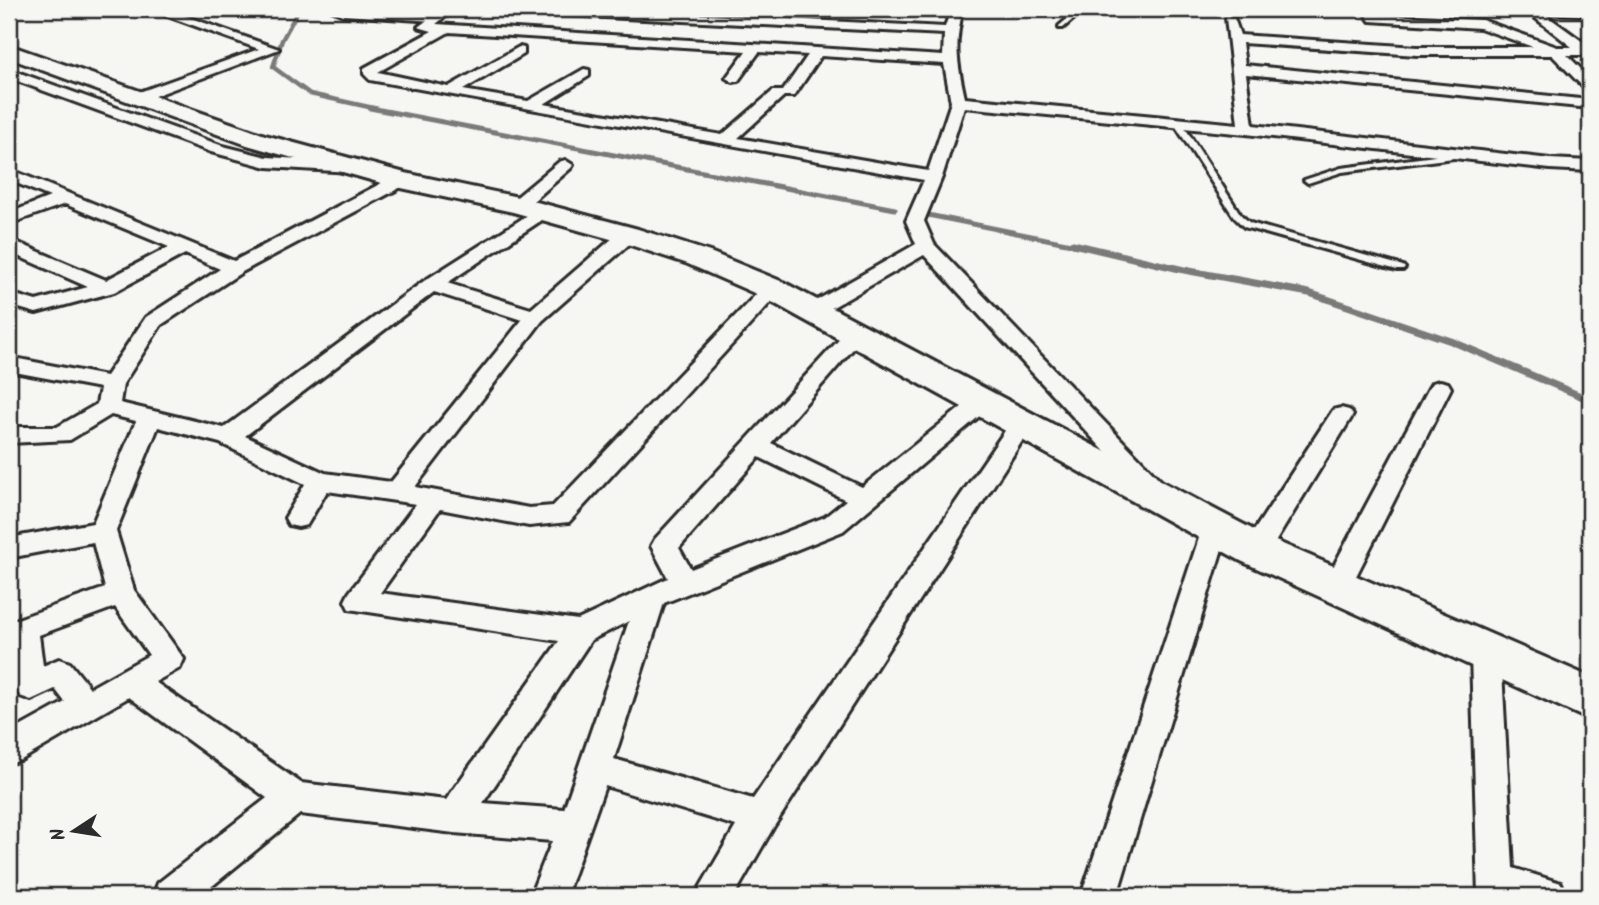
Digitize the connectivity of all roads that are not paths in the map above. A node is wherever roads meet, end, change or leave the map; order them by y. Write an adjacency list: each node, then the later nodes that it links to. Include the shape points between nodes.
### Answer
1 (14, 9): 12 (street)
2 (154, 9): 40 (street, via 272,49)
3 (332, 9): 15 (lane)
4 (449, 9): 15 (street)
5 (525, 9): 13 (street)
6 (957, 9): 21 (street)
7 (1082, 9): 18 (lane)
8 (1367, 9): 17 (street, via 1374,18)
9 (1467, 9): 17 (street)
10 (1530, 9): 29 (street)
11 (1539, 9): 14 (street)
12 (9, 10)
13 (668, 12): 21 (street)
14 (1584, 12)
15 (435, 19): 20 (street, via 424,27)
16 (1230, 21): 23 (street)
17 (1482, 24): 28 (street)
18 (1061, 27)
19 (1293, 27): 24 (street)
20 (447, 29): 25 (street); 39 (street, via 369,71 375,77)
21 (950, 32): 32 (street)
22 (1406, 35): 27 (street)
23 (1235, 39): 24 (street); 33 (street)
24 (1300, 43): 27 (street)
25 (755, 48): 30 (street); 35 (street)
26 (519, 51): 39 (street)
27 (1417, 51): 28 (street)
28 (1556, 51): 29 (street); 37 (street)
29 (1588, 51)
30 (817, 52): 32 (street); 46 (street, via 783,93)
31 (10, 58): 36 (street); 40 (main road)
32 (950, 60): 41 (street)
33 (1239, 69): 42 (street); 45 (street)
34 (584, 73): 43 (street)
35 (733, 78)
36 (37, 82): 38 (street); 50 (street, via 231,153 267,162)
37 (1590, 86)
38 (9, 91)
39 (450, 92): 43 (street)
40 (135, 98): 50 (main road)
41 (958, 102): 44 (street); 52 (street)
42 (1590, 104)
43 (530, 106): 46 (street)
44 (1177, 122): 45 (street); 63 (lane, via 1247,225)
45 (1246, 129): 47 (street)
46 (725, 141): 52 (street)
47 (1466, 154): 49 (street); 54 (lane, via 1341,170)
48 (565, 165): 56 (street)
49 (1590, 166)
50 (355, 167): 53 (main road)
51 (9, 174): 55 (street)
52 (934, 177): 60 (street, via 915,221)
53 (401, 180): 56 (main road); 62 (street)
54 (1308, 180)
55 (64, 198): 57 (street); 61 (street)
56 (531, 209): 58 (main road); 64 (street)
57 (9, 219)
58 (628, 234): 66 (main road); 69 (street)
59 (9, 245): 65 (street)
60 (926, 246): 68 (street); 85 (street)
61 (182, 248): 62 (street); 65 (street)
62 (235, 268): 73 (street, via 153,321)
63 (1400, 268)
64 (431, 285): 69 (street); 79 (street)
65 (107, 288): 67 (street, via 36,307)
66 (772, 289): 68 (main road); 84 (street, via 560,515 529,517)
67 (9, 299)
68 (812, 311): 70 (main road)
69 (535, 317): 82 (street)
70 (855, 334): 74 (main road); 80 (street)
71 (9, 364): 73 (street)
72 (1440, 387): 92 (street)
73 (110, 396): 76 (street); 78 (street, via 62,435)
74 (981, 403): 77 (main road); 83 (street)
75 (1341, 415): 90 (street)
76 (150, 416): 79 (street); 88 (street)
77 (1021, 424): 85 (main road); 105 (street)
78 (9, 435)
79 (228, 437): 81 (street)
80 (754, 445): 83 (street); 91 (street, via 664,546)
81 (320, 481): 82 (street); 86 (street)
82 (397, 492): 84 (street)
83 (865, 499): 91 (street, via 834,524)
84 (433, 500): 96 (street, via 359,601)
85 (1168, 505): 87 (main road)
86 (298, 518)
87 (1215, 529): 90 (main road); 111 (street)
88 (103, 531): 89 (street); 93 (street)
89 (9, 548)
90 (1256, 550): 92 (main road)
91 (685, 583): 94 (street)
92 (1337, 586): 97 (main road)
93 (121, 594): 95 (street); 98 (street, via 169,659)
94 (652, 596): 96 (street); 102 (street)
95 (16, 630): 100 (street, via 31,687 59,672)
96 (581, 632): 104 (street)
97 (1486, 653): 99 (main road); 107 (street)
98 (130, 681): 100 (street); 103 (street)
99 (1590, 699)
100 (86, 706): 101 (street)
101 (9, 750)
102 (594, 768): 105 (street); 106 (street)
103 (295, 798): 104 (street); 108 (street)
104 (454, 817): 106 (street)
105 (761, 817): 110 (street)
106 (575, 826): 109 (street)
107 (1495, 888): 112 (street)
108 (186, 892)
109 (548, 896)
110 (713, 896)
111 (1099, 896)
112 (1548, 896)

